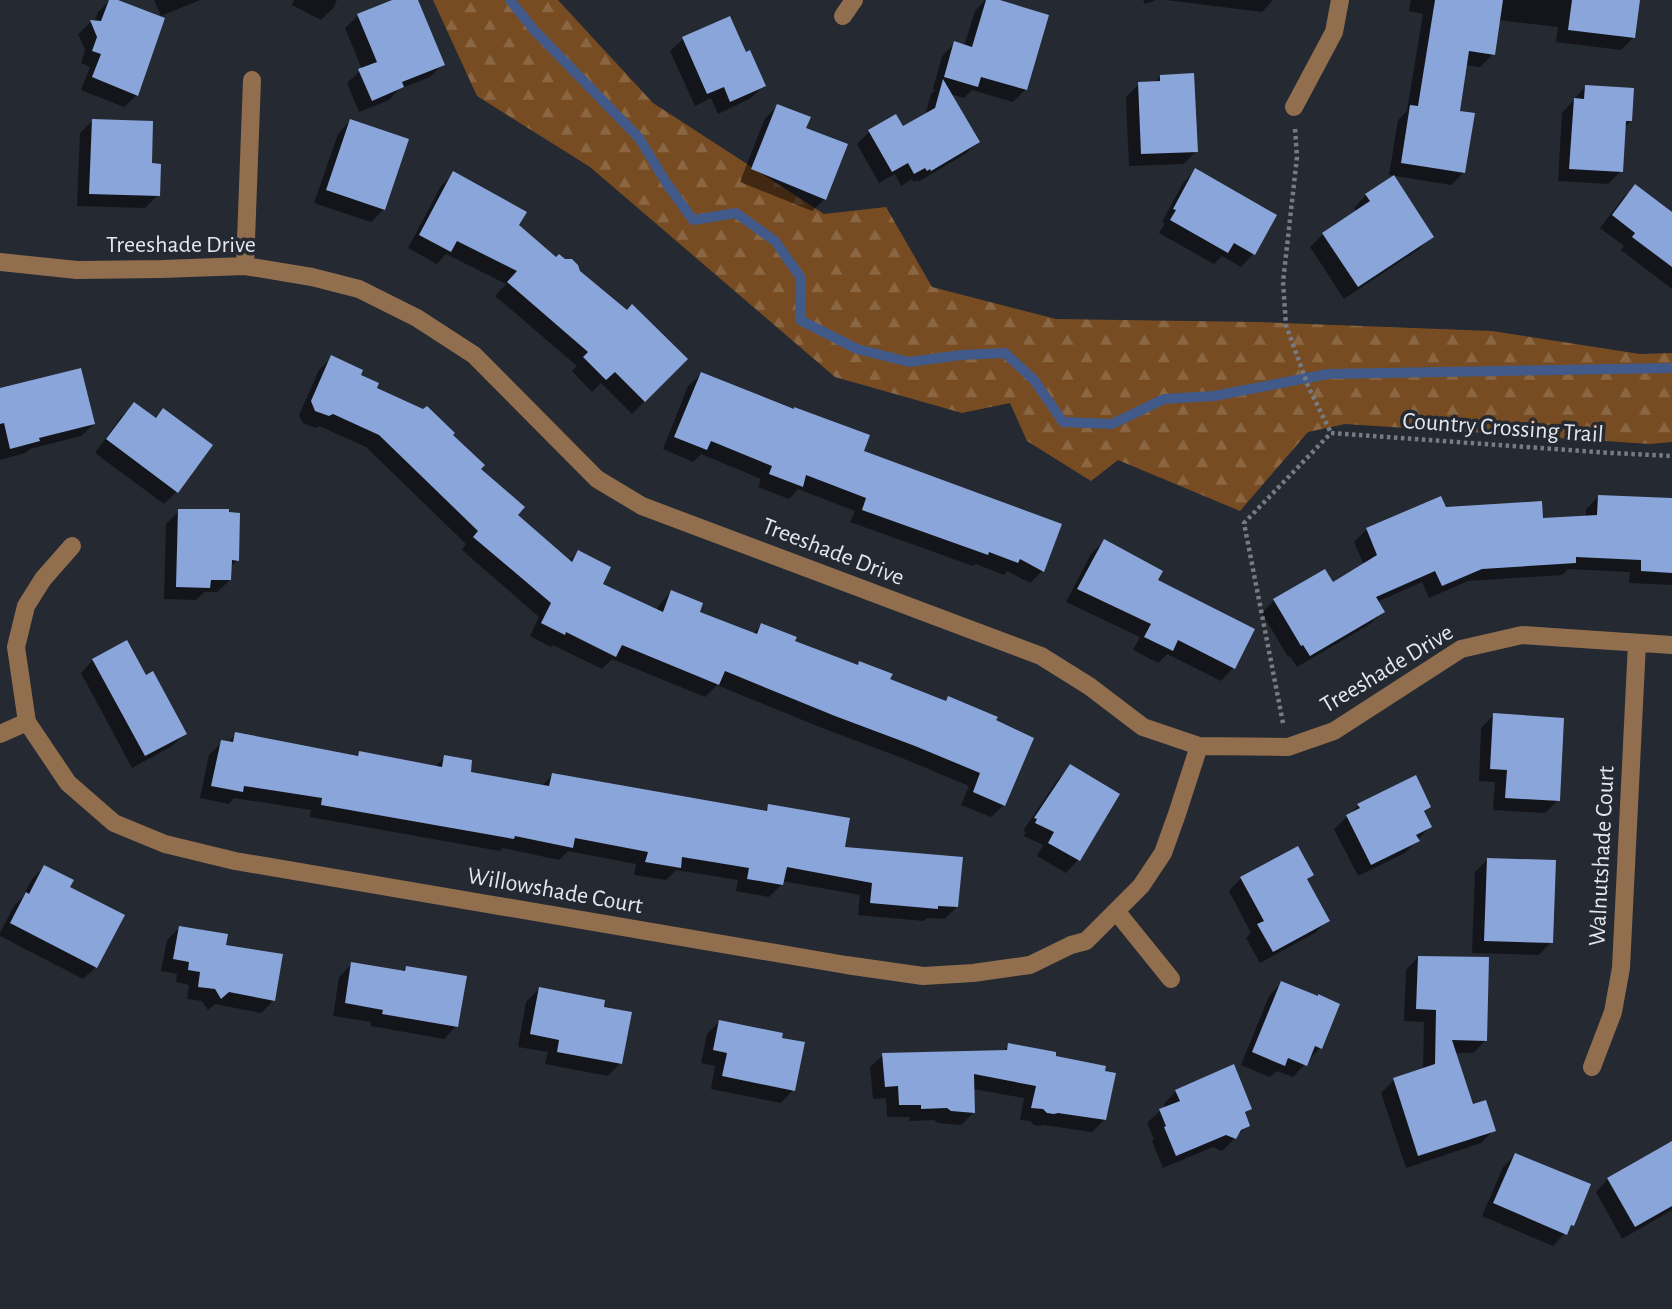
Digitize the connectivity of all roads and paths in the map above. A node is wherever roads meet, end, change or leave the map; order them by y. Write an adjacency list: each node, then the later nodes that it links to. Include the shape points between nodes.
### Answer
1 (854, 0): 3 (street)
2 (1340, 0): 5 (street, via 1334,32)
3 (843, 16)
4 (252, 80): 7 (street)
5 (1294, 107): 8 (path, via 1297,157 1283,282 1286,325)
6 (0, 262): 7 (street, Treeshade Drive, via 78,270)
7 (245, 266): 15 (street, Treeshade Drive, via 359,289 417,318 474,355 597,479 642,506 1041,656 1143,727)
8 (1331, 433): 9 (path, Country Crossing Trail); 16 (path, via 1244,523)
9 (1672, 456)
10 (72, 546): 13 (street, Willowshade Court, via 26,606 16,647)
11 (1637, 643): 12 (street, Treeshade Drive); 16 (street, Treeshade Drive, via 1522,635 1461,649 1334,731); 19 (street, Walnutshade Court, via 1621,968 1613,1012)
12 (1672, 645)
13 (27, 722): 14 (street); 17 (street, Willowshade Court, via 68,783 114,823 165,844 235,861 923,976 1030,965 1086,941)
14 (0, 734)
15 (1199, 746): 16 (street, Treeshade Drive); 17 (street, Willowshade Court, via 1163,853 1141,886)
16 (1288, 747)
17 (1116, 911): 18 (street)
18 (1171, 979)
19 (1592, 1067)

